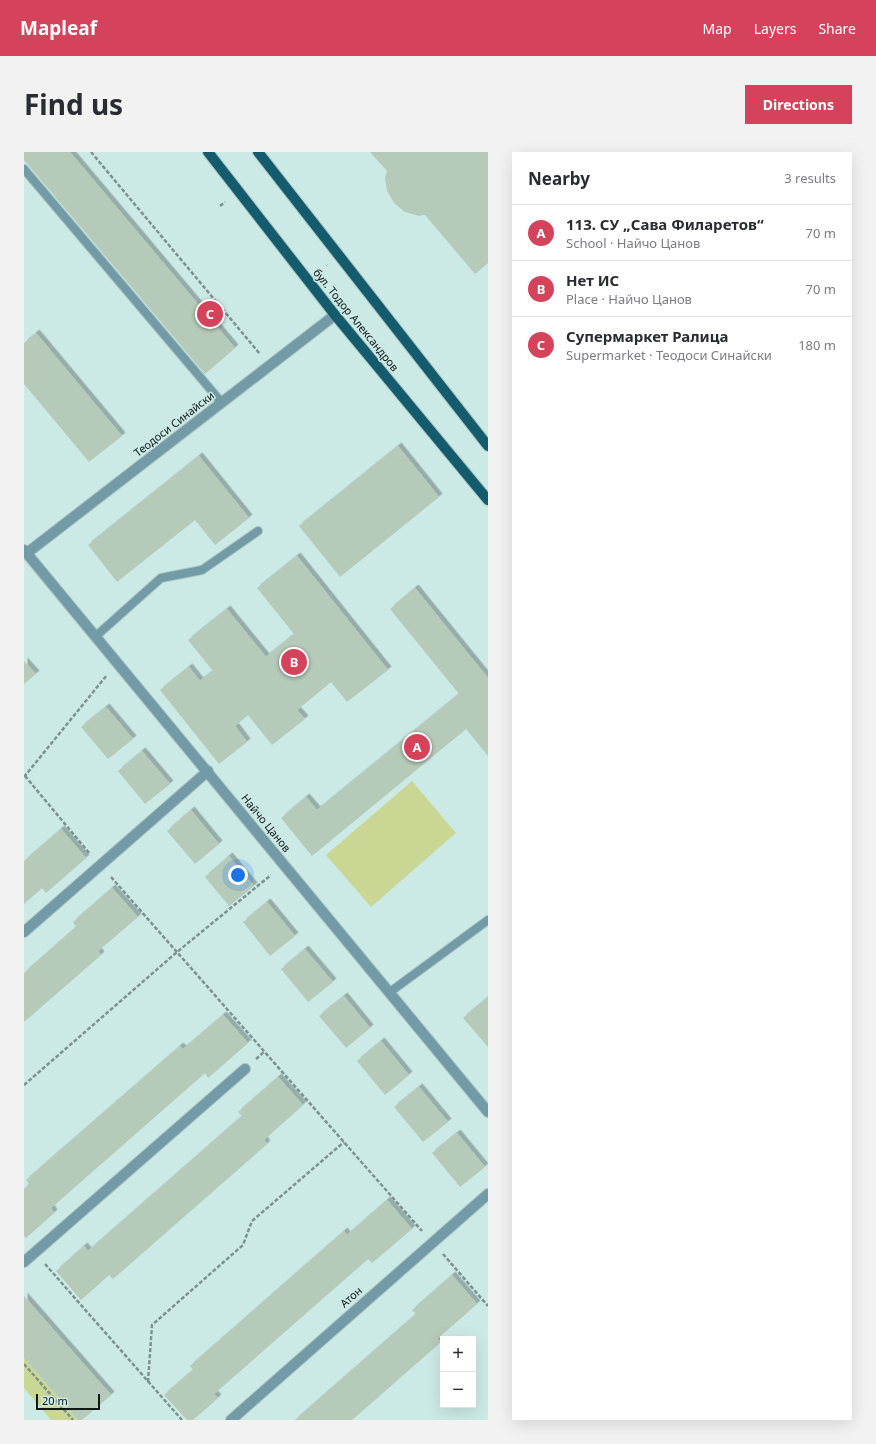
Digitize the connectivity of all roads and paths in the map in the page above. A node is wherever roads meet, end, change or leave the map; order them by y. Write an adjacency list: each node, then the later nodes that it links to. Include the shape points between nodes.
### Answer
1 (91, 152): 8 (path)
2 (258, 152): 10 (main road)
3 (210, 153): 7 (main road, бул. Тодор Александров)
4 (24, 169): 9 (lane)
5 (225, 202): 6 (path)
6 (220, 206)
7 (335, 315): 8 (street, Теодоси Синайски); 11 (main road, бул. Тодор Александров)
8 (269, 365): 9 (street, Теодоси Синайски)
9 (222, 403): 13 (street, Теодоси Синайски)
10 (488, 446)
11 (488, 500)
12 (258, 531): 14 (lane, via 202,570 161,578)
13 (26, 551): 14 (street, Найчо Цанов)
14 (96, 636): 15 (street, Найчо Цанов)
15 (118, 662): 16 (street, Найчо Цанов); 17 (path)
16 (208, 771): 18 (street, Найчо Цанов); 19 (street)
17 (24, 777): 19 (path)
18 (284, 864): 22 (path); 23 (street, Найчо Цанов)
19 (100, 865): 21 (street); 22 (path)
20 (488, 920): 23 (lane)
21 (24, 932)
22 (177, 952): 25 (path); 27 (path)
23 (390, 992): 26 (street, Найчо Цанов)
24 (245, 1069): 30 (street)
25 (24, 1085)
26 (488, 1112)
27 (344, 1142): 29 (path); 34 (path, via 252,1221 243,1245 152,1325)
28 (488, 1194): 29 (street, Атон)
29 (432, 1242): 32 (path); 37 (street, Атон)
30 (35, 1252): 31 (street); 34 (path)
31 (24, 1262)
32 (488, 1306)
33 (24, 1364): 35 (path)
34 (148, 1382): 36 (path)
35 (73, 1420)
36 (182, 1420)
37 (230, 1420)

